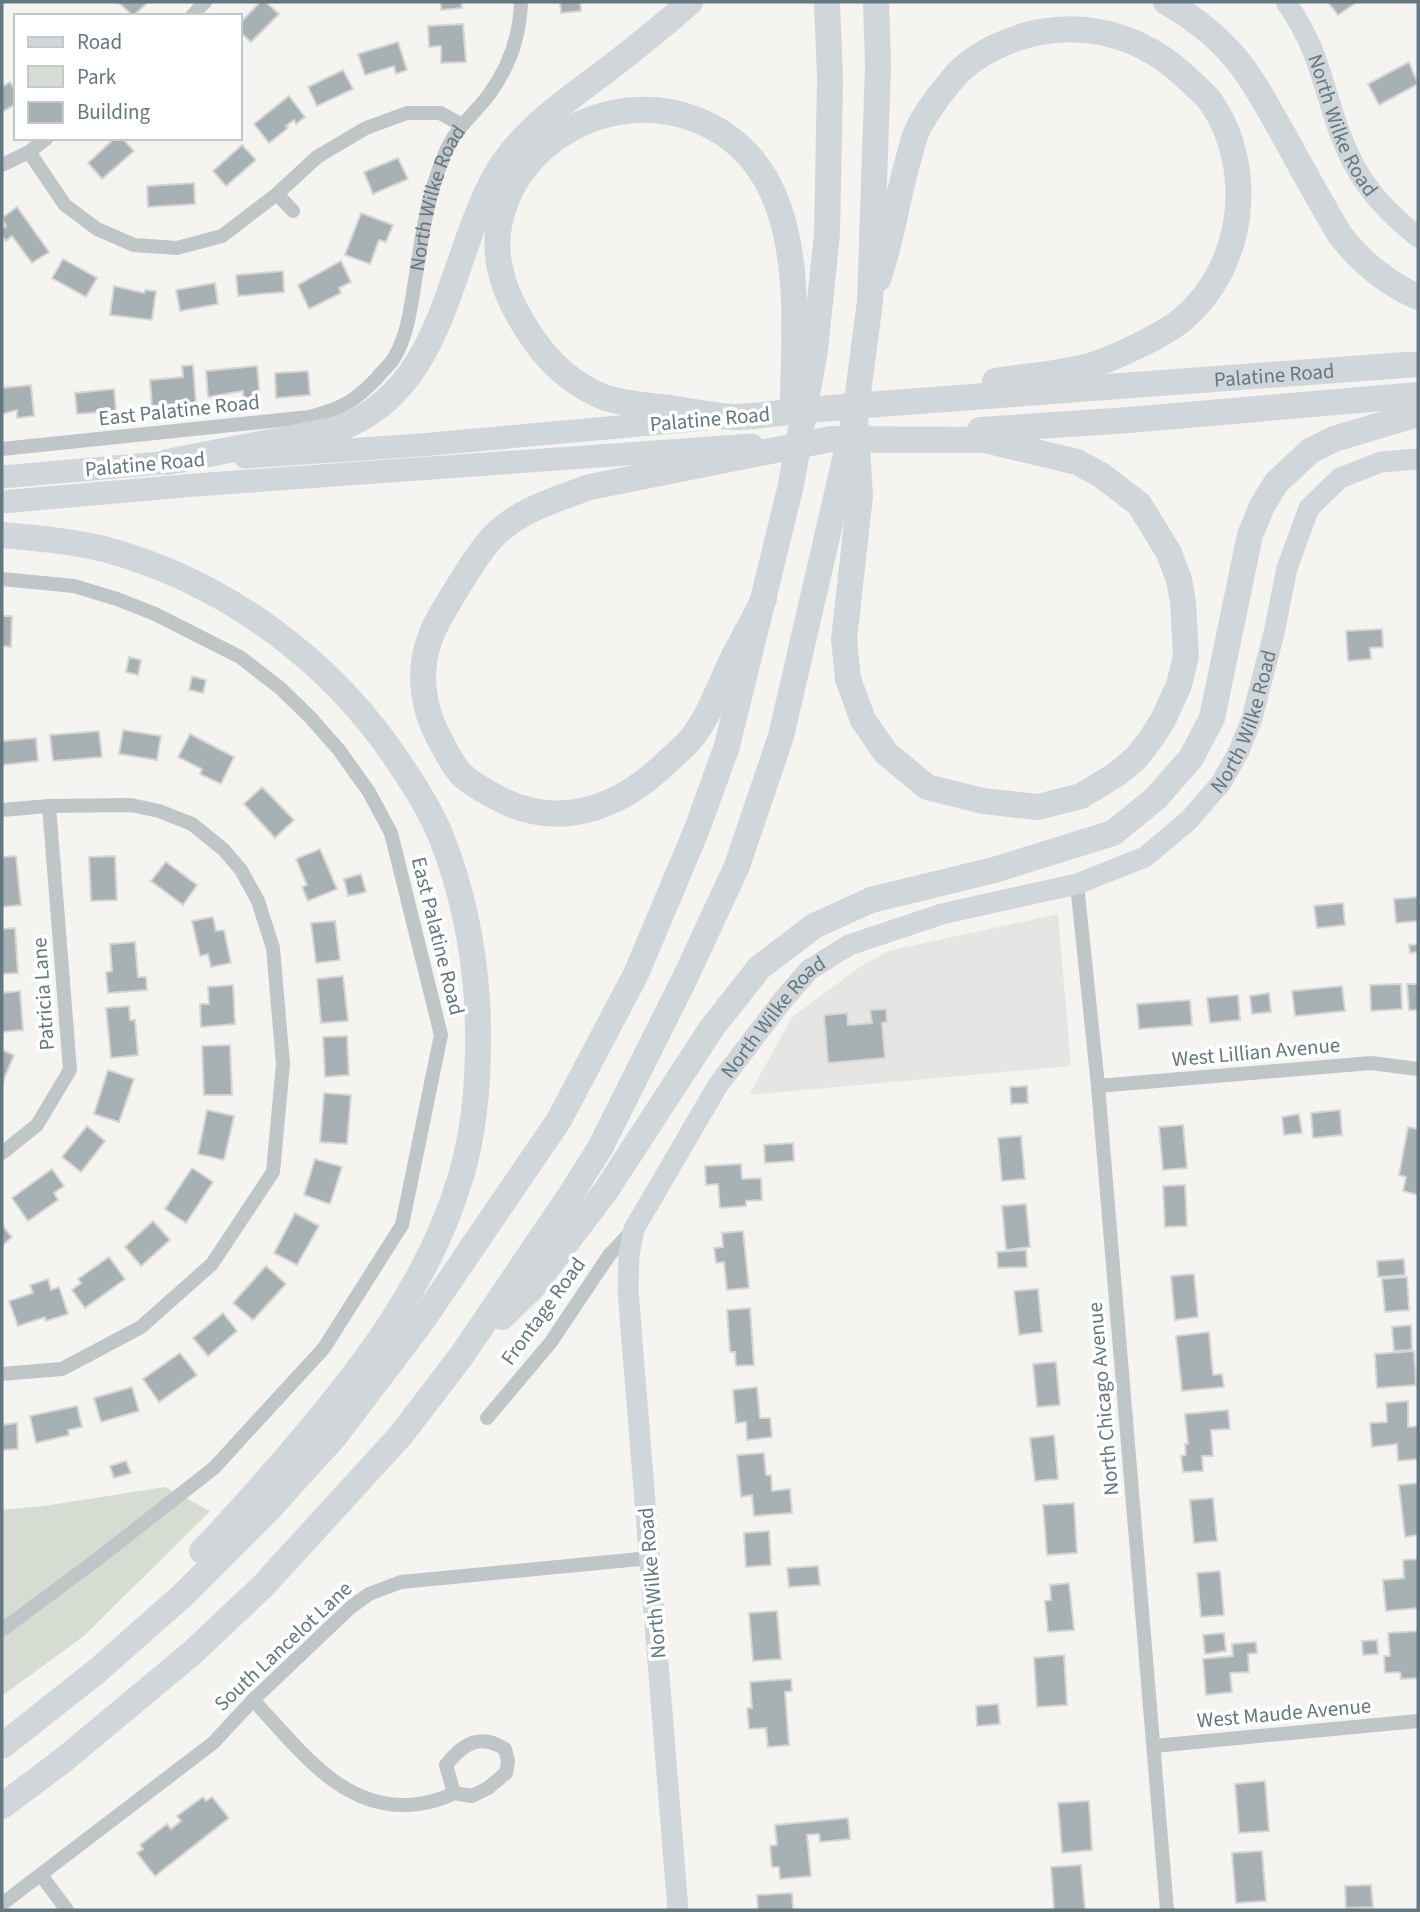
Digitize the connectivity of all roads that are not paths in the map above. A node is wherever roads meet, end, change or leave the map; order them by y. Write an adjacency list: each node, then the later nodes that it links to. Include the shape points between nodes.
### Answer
1 (521, 2): 7 (street, North Wilke Road, via 509,62)
2 (690, 2): 26 (highway, via 557,108 507,157 485,195 431,339 397,392 369,415 338,429)
3 (827, 2): 16 (highway, via 827,234)
4 (876, 2): 15 (highway)
5 (1166, 2): 14 (highway, via 1194,19 1230,51 1350,248 1376,273)
6 (1286, 2): 13 (street, North Wilke Road, via 1313,51 1356,170 1387,210)
7 (462, 125): 11 (street, via 440,113 407,113 366,128 317,157); 19 (street, North Wilke Road, via 433,182 401,345)
8 (44, 140): 9 (street)
9 (29, 152): 10 (street); 11 (street, via 65,205 97,229 134,245 177,248 222,236)
10 (2, 166)
11 (277, 194): 12 (street)
12 (293, 211)
13 (1418, 237)
14 (1418, 297)
15 (870, 301): 20 (highway, via 865,345); 20 (highway, via 889,248 897,199 918,127 958,74 1004,43 1061,28 1120,36 1172,64 1220,116 1239,185 1235,232 1215,281 1183,319 1090,366)
16 (805, 352): 22 (highway, via 786,225 769,183 726,134 688,116 629,109 583,121 542,149 514,185 499,231 502,278 533,340 552,363 606,397); 32 (highway, via 789,494)
17 (1418, 364): 20 (highway, Palatine Road)
18 (1418, 395): 23 (highway, Palatine Road)
19 (358, 398): 24 (street, East Palatine Road, via 309,417)
20 (845, 412): 22 (highway, Palatine Road); 28 (highway)
21 (1418, 414): 40 (highway, via 1334,439 1310,452 1276,483 1250,535 1212,718 1191,758 1156,798 1113,833 994,870 872,900 814,926 759,968 712,1029 607,1189 533,1287)
22 (733, 417): 26 (main road, Palatine Road)
23 (831, 439): 28 (highway, via 985,440 1077,462 1139,505 1169,553 1179,580 1186,656 1163,720 1136,758 1082,796 1038,807 927,788 886,753 863,720 848,679 844,639); 29 (main road, Palatine Road); 32 (highway, via 590,487 520,516 494,536 468,570 428,642 423,695 428,716 461,774 502,801 548,814 603,807 659,771 690,741)
24 (2, 449)
25 (1418, 458): 35 (street, North Wilke Road, via 1381,462 1340,478 1309,508 1287,568 1252,718 1222,783 1189,820 1145,857)
26 (167, 462): 27 (main road, Palatine Road)
27 (2, 477)
28 (849, 496): 40 (highway, via 781,736 737,866 600,1148)
29 (2, 502)
30 (2, 535): 45 (highway, via 102,549 173,573 232,603 309,659 376,728 421,796 457,886 474,963 479,1039 476,1101 461,1176 415,1285 344,1388 252,1497 155,1597)
31 (2, 579): 44 (street, East Palatine Road, via 74,586 155,614 240,657 310,717 369,792 391,833 441,1035 402,1225 324,1349 214,1468)
32 (764, 599): 45 (highway, via 727,746 697,830 636,974 559,1120 420,1324 335,1436 269,1509)
33 (49, 806): 34 (street); 38 (street, Patricia Lane, via 69,1069 37,1125); 41 (street, via 131,806 159,811 192,824 225,850 258,901 273,948 283,1064 273,1172 212,1264 141,1327 62,1369)
34 (2, 810)
35 (1077, 884): 37 (street, North Chicago Avenue); 39 (street, North Wilke Road, via 942,914 849,945 809,970 718,1085)
36 (1418, 1069): 37 (street, West Lillian Avenue, via 1371,1063)
37 (1098, 1087): 49 (street, North Chicago Avenue)
38 (2, 1153)
39 (634, 1229): 42 (street, Frontage Road, via 610,1254 551,1342); 43 (street, North Wilke Road, via 628,1291)
40 (462, 1355): 51 (highway, via 401,1435 263,1586 130,1707)
41 (2, 1374)
42 (487, 1418)
43 (650, 1558): 46 (street, South Lancelot Lane, via 401,1582 369,1594 351,1607); 55 (street, North Wilke Road)
44 (2, 1630)
45 (112, 1659): 48 (highway)
46 (253, 1700): 50 (street, via 343,1789 371,1801 398,1805 423,1804); 52 (street, South Lancelot Lane, via 213,1743)
47 (1418, 1721): 49 (street, West Maude Avenue)
48 (2, 1746)
49 (1154, 1746): 56 (street, North Chicago Avenue)
50 (454, 1793): 50 (street, via 472,1796 506,1773 505,1749 492,1741 474,1742 455,1753 446,1765)
51 (2, 1806)
52 (41, 1875): 53 (street, South Lancelot Lane); 54 (street)
53 (2, 1904)
54 (67, 1910)
55 (677, 1910)
56 (1167, 1910)

